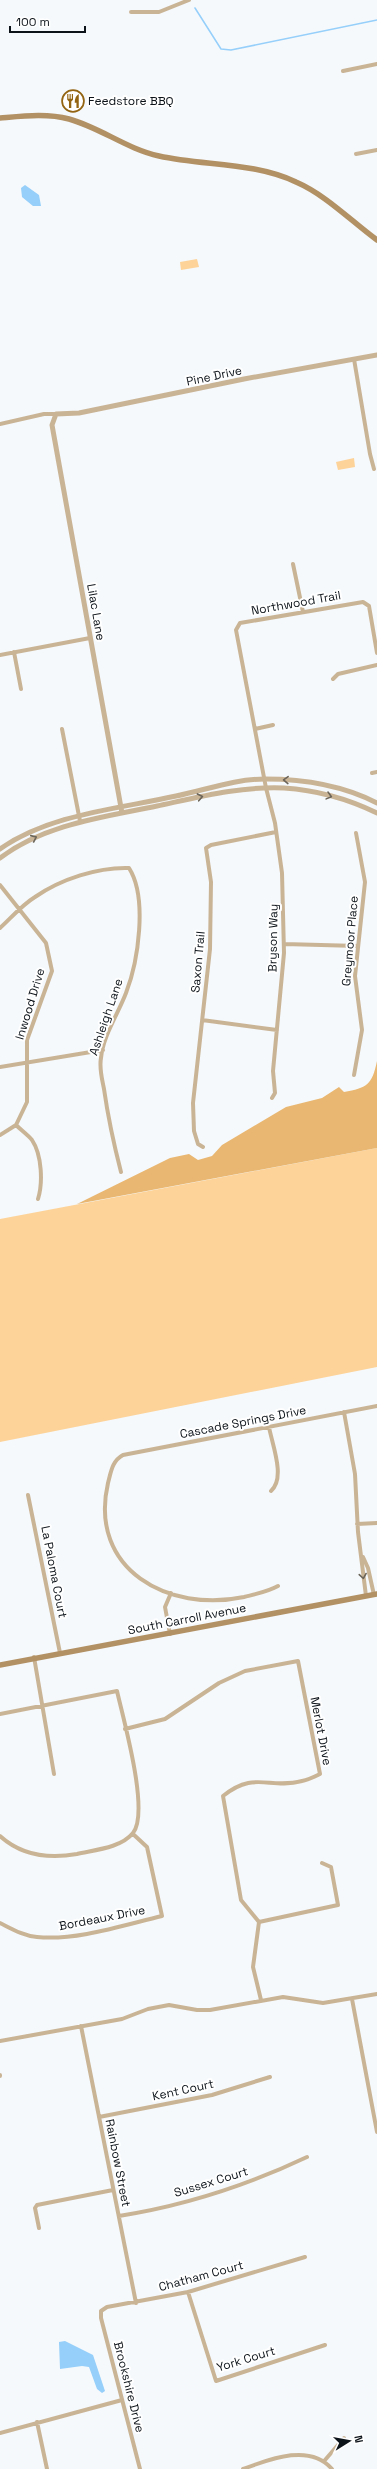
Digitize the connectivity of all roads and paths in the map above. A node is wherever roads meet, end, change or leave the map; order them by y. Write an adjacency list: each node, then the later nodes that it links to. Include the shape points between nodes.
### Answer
1 (189, 0): 2 (street, via 159,12)
2 (130, 12)
3 (377, 64): 4 (street)
4 (343, 71)
5 (0, 118): 8 (main road, via 37,115 62,117 128,146 158,156 275,174 297,182 316,194)
6 (377, 150): 7 (street)
7 (356, 154)
8 (377, 240)
9 (377, 355): 10 (street, Pine Drive)
10 (354, 359): 11 (street, Pine Drive, via 79,414); 13 (street)
11 (56, 414): 12 (street, via 44,414); 16 (street, Lilac Lane, via 52,425)
12 (0, 424)
13 (374, 470)
14 (293, 564): 15 (street)
15 (303, 612): 18 (street, Northwood Trail, via 367,603); 24 (street, Northwood Trail, via 237,626)
16 (90, 638): 17 (street); 30 (street, Lilac Lane)
17 (14, 652): 19 (street); 22 (street)
18 (377, 653)
19 (0, 655)
20 (377, 665): 21 (street, via 338,674)
21 (333, 679)
22 (21, 689)
23 (273, 725): 24 (street)
24 (255, 728): 26 (street, Northwood Trail)
25 (62, 729): 32 (street)
26 (265, 779): 27 (street, Bryson Way); 28 (street, via 234,782); 29 (street, one-way to 26, via 327,785 304,780)
27 (266, 788): 28 (street, one-way to 27); 31 (street, one-way to 31, via 328,795); 33 (street, Bryson Way)
28 (169, 800): 30 (street)
29 (377, 803)
30 (121, 811): 32 (street)
31 (377, 813)
32 (80, 819): 35 (street, via 42,828); 36 (street, one-way to 32, via 42,834)
33 (276, 832): 40 (street, Bryson Way, via 282,873); 42 (street, Saxon Trail, via 206,848 211,882 210,949)
34 (356, 833): 41 (street, Greymoor Place, via 365,882)
35 (0, 849)
36 (0, 858)
37 (0, 885): 38 (street, Inwood Drive)
38 (21, 909): 39 (street); 44 (street, Ashleigh Lane, via 35,897 64,882 110,869 129,868 137,886 139,908 134,965 127,992); 45 (street, Inwood Drive, via 46,943 52,971 45,995 30,1028)
39 (0, 928)
40 (284, 944): 41 (street); 43 (street, Bryson Way)
41 (358, 946): 47 (street, Greymoor Place, via 355,988 362,1030)
42 (202, 1020): 43 (street); 51 (street, Saxon Trail, via 193,1103 194,1131 198,1144)
43 (277, 1030): 48 (street, Bryson Way, via 273,1071 275,1093)
44 (103, 1050): 45 (street); 52 (street, Ashleigh Lane, via 101,1070)
45 (26, 1062): 46 (street); 49 (street, Inwood Drive, via 27,1102)
46 (0, 1067)
47 (354, 1075)
48 (272, 1098)
49 (16, 1125): 50 (street); 53 (street, via 33,1141 36,1150 42,1187)
50 (0, 1135)
51 (203, 1147)
52 (121, 1172)
53 (38, 1199)
54 (377, 1406): 55 (street, Cascade Springs Drive)
55 (344, 1412): 56 (street, Cascade Springs Drive); 60 (street, via 355,1474)
56 (269, 1427): 57 (street, via 278,1473 277,1483); 63 (street, Cascade Springs Drive, via 123,1455 114,1462 105,1502 109,1535 115,1554 129,1570 149,1584)
57 (271, 1491)
58 (28, 1495): 67 (street, La Paloma Court)
59 (377, 1523): 60 (street)
60 (358, 1524): 61 (street)
61 (362, 1557): 64 (street, via 368,1568); 65 (street, one-way to 65)
62 (278, 1586): 63 (street, via 269,1591 218,1601 194,1600)
63 (171, 1593): 66 (street, via 165,1607)
64 (375, 1594): 65 (main road, South Carroll Avenue)
65 (366, 1596): 66 (main road, South Carroll Avenue)
66 (170, 1634): 67 (main road, South Carroll Avenue)
67 (60, 1653): 68 (main road, South Carroll Avenue)
68 (34, 1657): 69 (main road, South Carroll Avenue); 70 (street)
69 (0, 1665)
70 (44, 1704): 71 (street); 72 (street, via 117,1691); 73 (street, via 48,1751)
71 (0, 1714)
72 (125, 1730): 74 (street, via 137,1778 138,1824); 77 (street, Merlot Drive, via 165,1720 219,1683 246,1671 298,1661 320,1774 302,1782 254,1780 241,1783 222,1796 241,1900)
73 (54, 1774)
74 (133, 1834): 75 (street, via 119,1843 106,1847 56,1856 28,1853 12,1846); 78 (street, Bordeaux Drive, via 147,1847 162,1916 59,1938 20,1933)
75 (0, 1836)
76 (322, 1863): 77 (street, via 331,1867 338,1905)
77 (259, 1922): 81 (street, via 253,1967)
78 (0, 1923)
79 (377, 1994): 80 (street)
80 (352, 1999): 81 (street, via 323,2003 283,1997); 86 (street)
81 (261, 2000): 82 (street, via 210,2010 169,2005 143,2010 122,2019)
82 (81, 2026): 83 (street); 85 (street, Rainbow Street)
83 (0, 2041)
84 (270, 2077): 85 (street, Kent Court, via 212,2095)
85 (99, 2117): 88 (street, Rainbow Street)
86 (377, 2132)
87 (307, 2157): 89 (street, Sussex Court, via 274,2172 215,2192 150,2211)
88 (113, 2190): 89 (street, Rainbow Street); 90 (street, via 37,2205 35,2208)
89 (119, 2216): 93 (street, Rainbow Street)
90 (39, 2228)
91 (305, 2257): 92 (street, Chatham Court)
92 (188, 2292): 93 (street, Chatham Court); 95 (street, York Court, via 216,2380)
93 (136, 2303): 94 (street, Chatham Court, via 107,2307)
94 (102, 2311): 96 (street, Brookshire Drive, via 101,2318)
95 (325, 2345)
96 (122, 2400): 97 (street); 102 (street, Brookshire Drive)
97 (37, 2422): 98 (street); 101 (street)
98 (0, 2433)
99 (344, 2438): 100 (street)
100 (325, 2460): 103 (street, via 287,2455); 104 (street)
101 (47, 2469)
102 (140, 2469)
103 (243, 2469)
104 (332, 2469)

